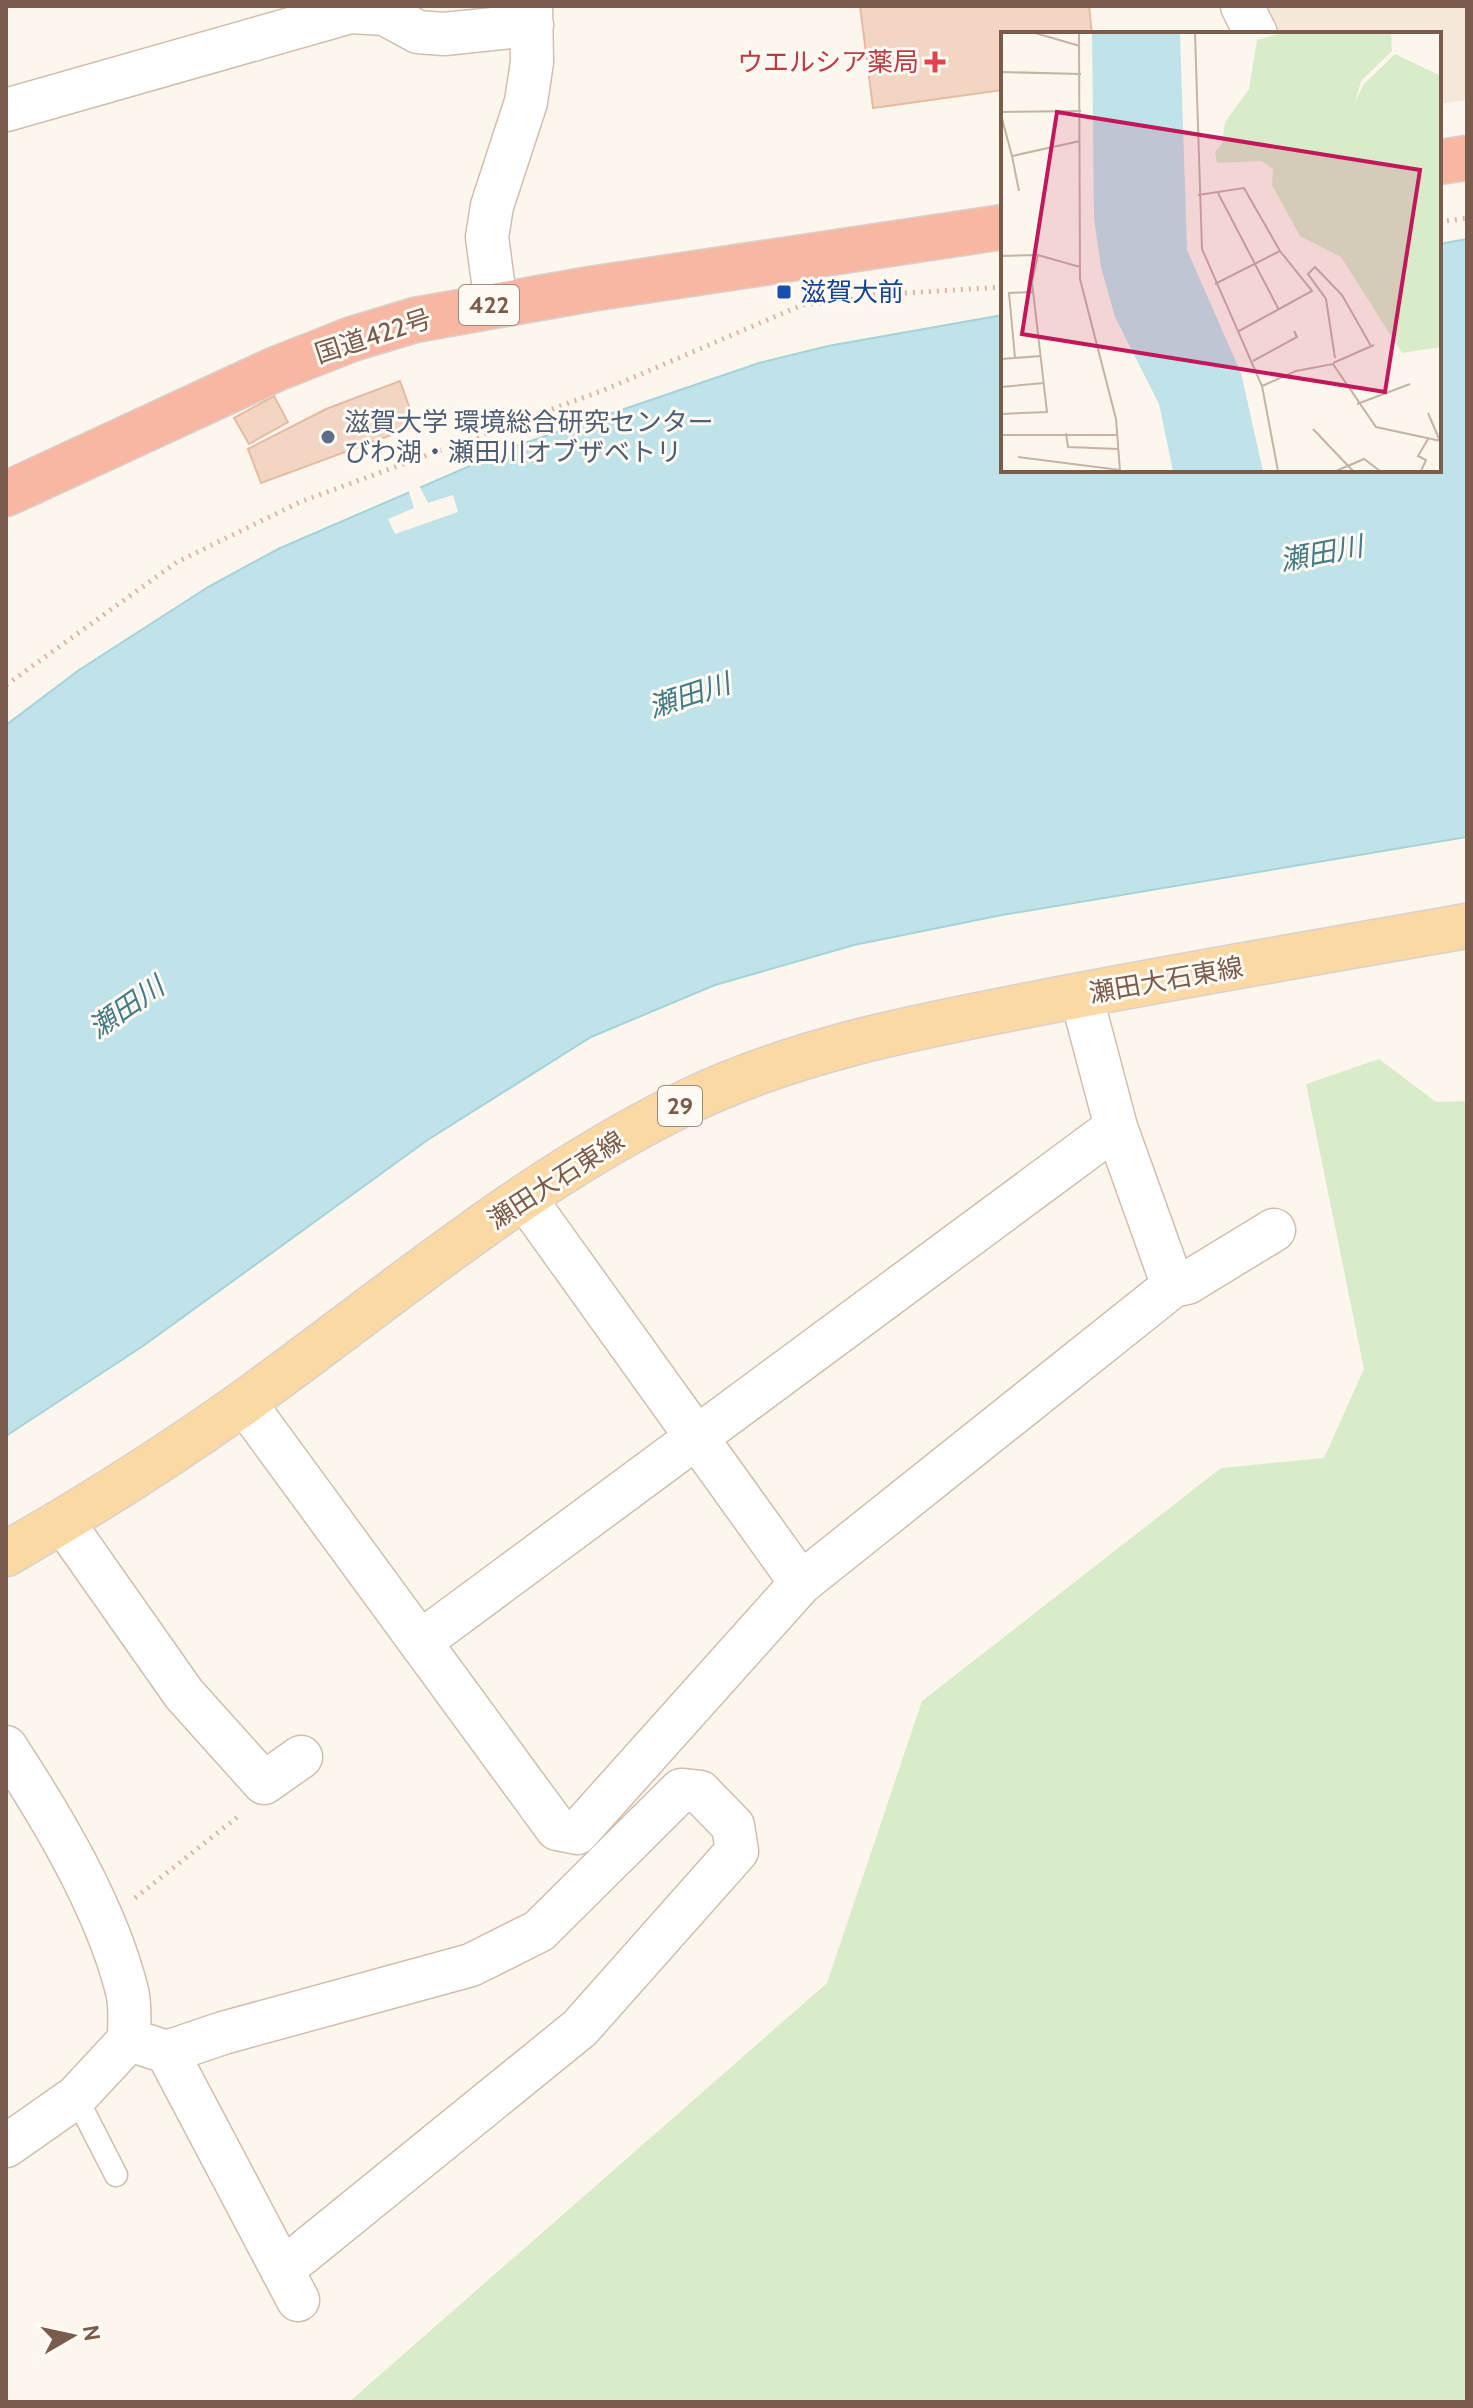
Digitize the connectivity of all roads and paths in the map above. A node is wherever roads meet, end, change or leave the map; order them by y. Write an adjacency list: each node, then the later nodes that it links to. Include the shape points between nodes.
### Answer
1 (1242, 6): 4 (street)
2 (532, 16): 3 (street, via 444,34 418,32 385,14); 14 (street, via 526,102 487,237)
3 (285, 17): 5 (street)
4 (1255, 32)
5 (6, 110)
6 (1467, 158): 7 (highway)
7 (1441, 162)
8 (1467, 218): 9 (path)
9 (1441, 222)
10 (1001, 227): 11 (highway, 国道422号 / 422)
11 (868, 248): 13 (path); 14 (highway, 国道422号 / 422)
12 (1001, 287): 13 (path)
13 (874, 297): 16 (path, via 802,305 604,390 300,502 177,562)
14 (496, 304): 15 (highway, 国道422号 / 422, via 352,339)
15 (6, 494)
16 (6, 685)
17 (1467, 926): 18 (main road, 瀬田大石東線 / 29)
18 (1081, 995): 19 (street); 20 (main road, 瀬田大石東線 / 29, via 911,1028 738,1079 592,1152)
19 (1116, 1127): 22 (street); 24 (street)
20 (524, 1197): 23 (main road, 瀬田大石東線 / 29); 24 (street)
21 (1274, 1230): 22 (street, via 1187,1283)
22 (1173, 1286): 27 (street)
23 (244, 1402): 25 (main road, 瀬田大石東線 / 29); 28 (street)
24 (696, 1436): 27 (street); 28 (street)
25 (63, 1522): 26 (main road, 瀬田大石東線 / 29); 31 (street, via 184,1694)
26 (6, 1554)
27 (801, 1583): 28 (street, via 577,1833 557,1829)
28 (420, 1642)
29 (6, 1747): 32 (street, via 47,1810)
30 (301, 1757): 31 (street)
31 (264, 1783): 32 (path, via 263,1798)
32 (103, 1924): 33 (street)
33 (148, 2046): 33 (street, via 290,2285 580,2028 737,1851 733,1826 700,1792 681,1790 539,1931 471,1965 223,2033); 34 (street)
34 (76, 2097): 35 (street); 36 (lane)
35 (6, 2146)
36 (116, 2175)

